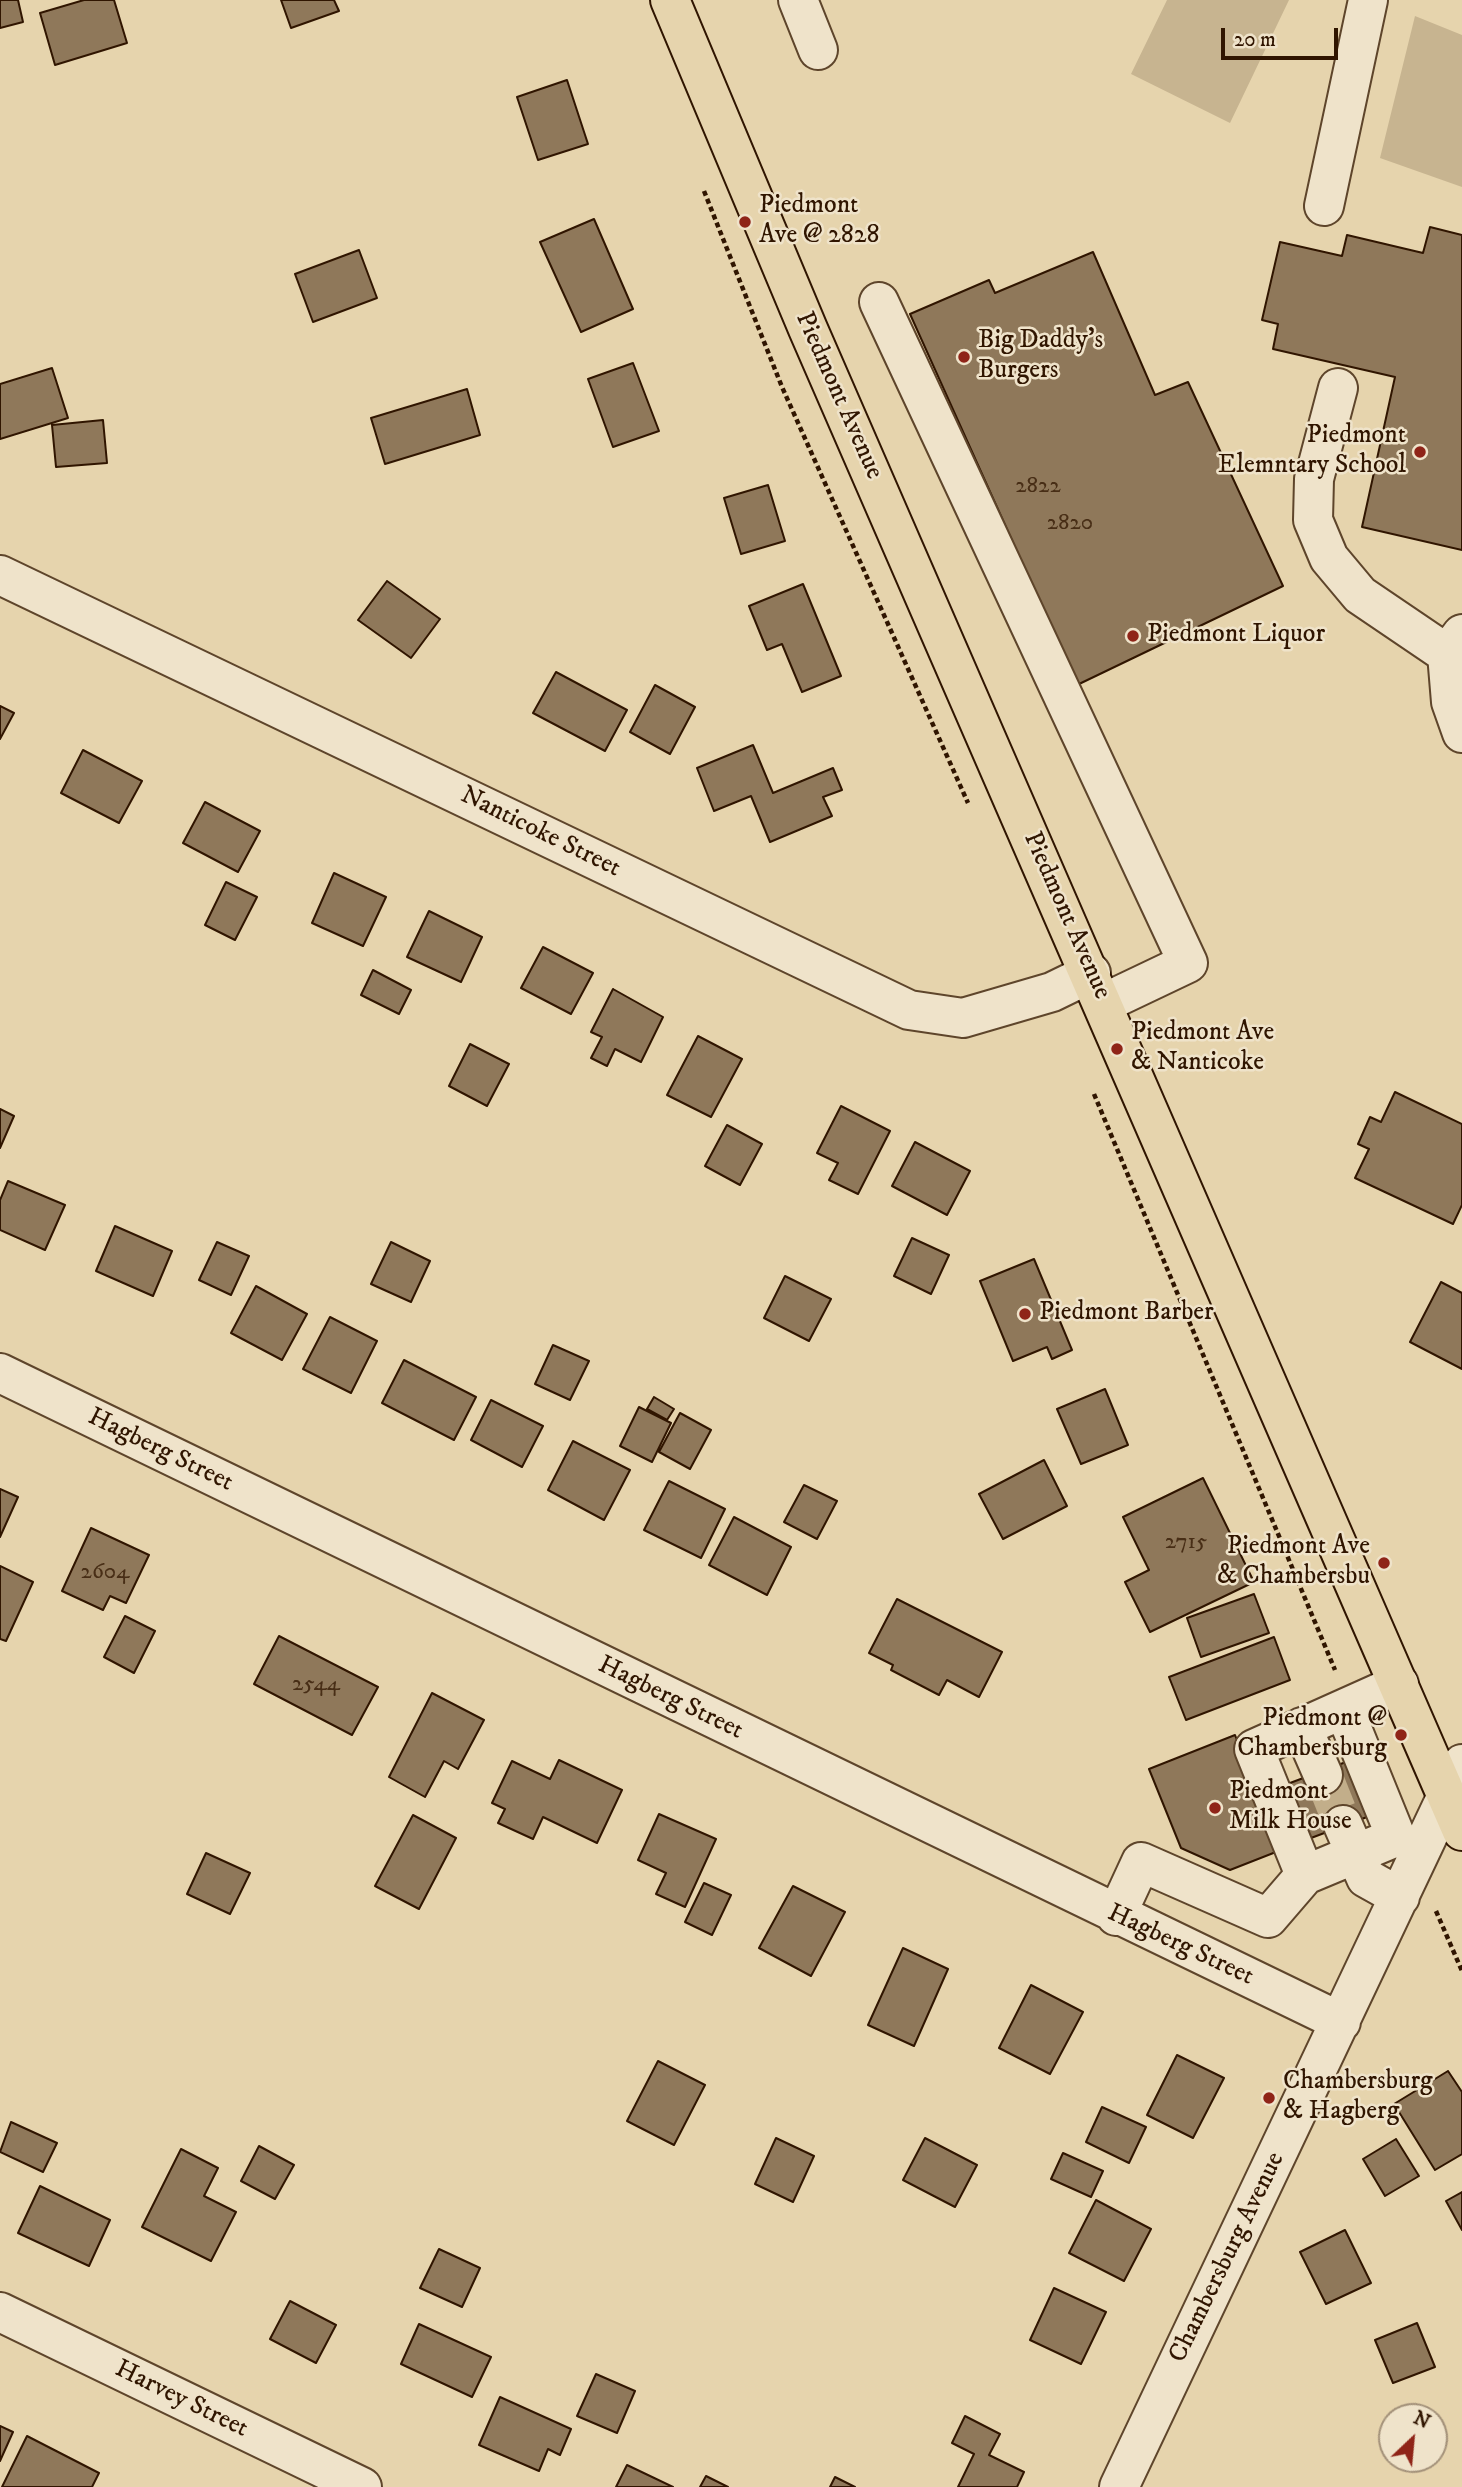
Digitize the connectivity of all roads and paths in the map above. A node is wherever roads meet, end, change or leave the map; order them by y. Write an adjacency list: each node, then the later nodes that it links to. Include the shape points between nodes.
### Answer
1 (670, 0): 11 (main road, Piedmont Avenue, via 813,342)
2 (798, 0): 4 (street)
3 (1368, 0): 5 (street)
4 (818, 50)
5 (1324, 206)
6 (880, 302): 11 (street, Nanticoke Street, via 1188,963)
7 (1338, 388): 9 (street, via 1314,480 1313,520 1329,558 1360,595)
8 (0, 575): 11 (street, Nanticoke Street, via 909,1010 963,1017 1052,992)
9 (1455, 644): 10 (street)
10 (1458, 714)
11 (1097, 988): 13 (main road, Piedmont Avenue)
12 (0, 1374): 22 (street, Hagberg Street)
13 (1399, 1684): 14 (street); 17 (main road, Piedmont Avenue)
14 (1344, 1709): 15 (street); 19 (street, via 1396,1837)
15 (1302, 1727): 16 (street); 20 (street, via 1254,1749)
16 (1323, 1776)
17 (1455, 1780): 18 (main road, Piedmont Avenue); 21 (street, Chambersburg Avenue)
18 (1462, 1831)
19 (1349, 1840): 20 (street); 21 (street, via 1366,1878)
20 (1305, 1875): 22 (street, via 1268,1918 1141,1862)
21 (1400, 1897): 23 (street, Chambersburg Avenue)
22 (1116, 1916): 23 (street, Hagberg Street)
23 (1341, 2022): 26 (street, Chambersburg Avenue)
24 (0, 2312): 25 (street, Harvey Street)
25 (362, 2487)
26 (1119, 2487)

